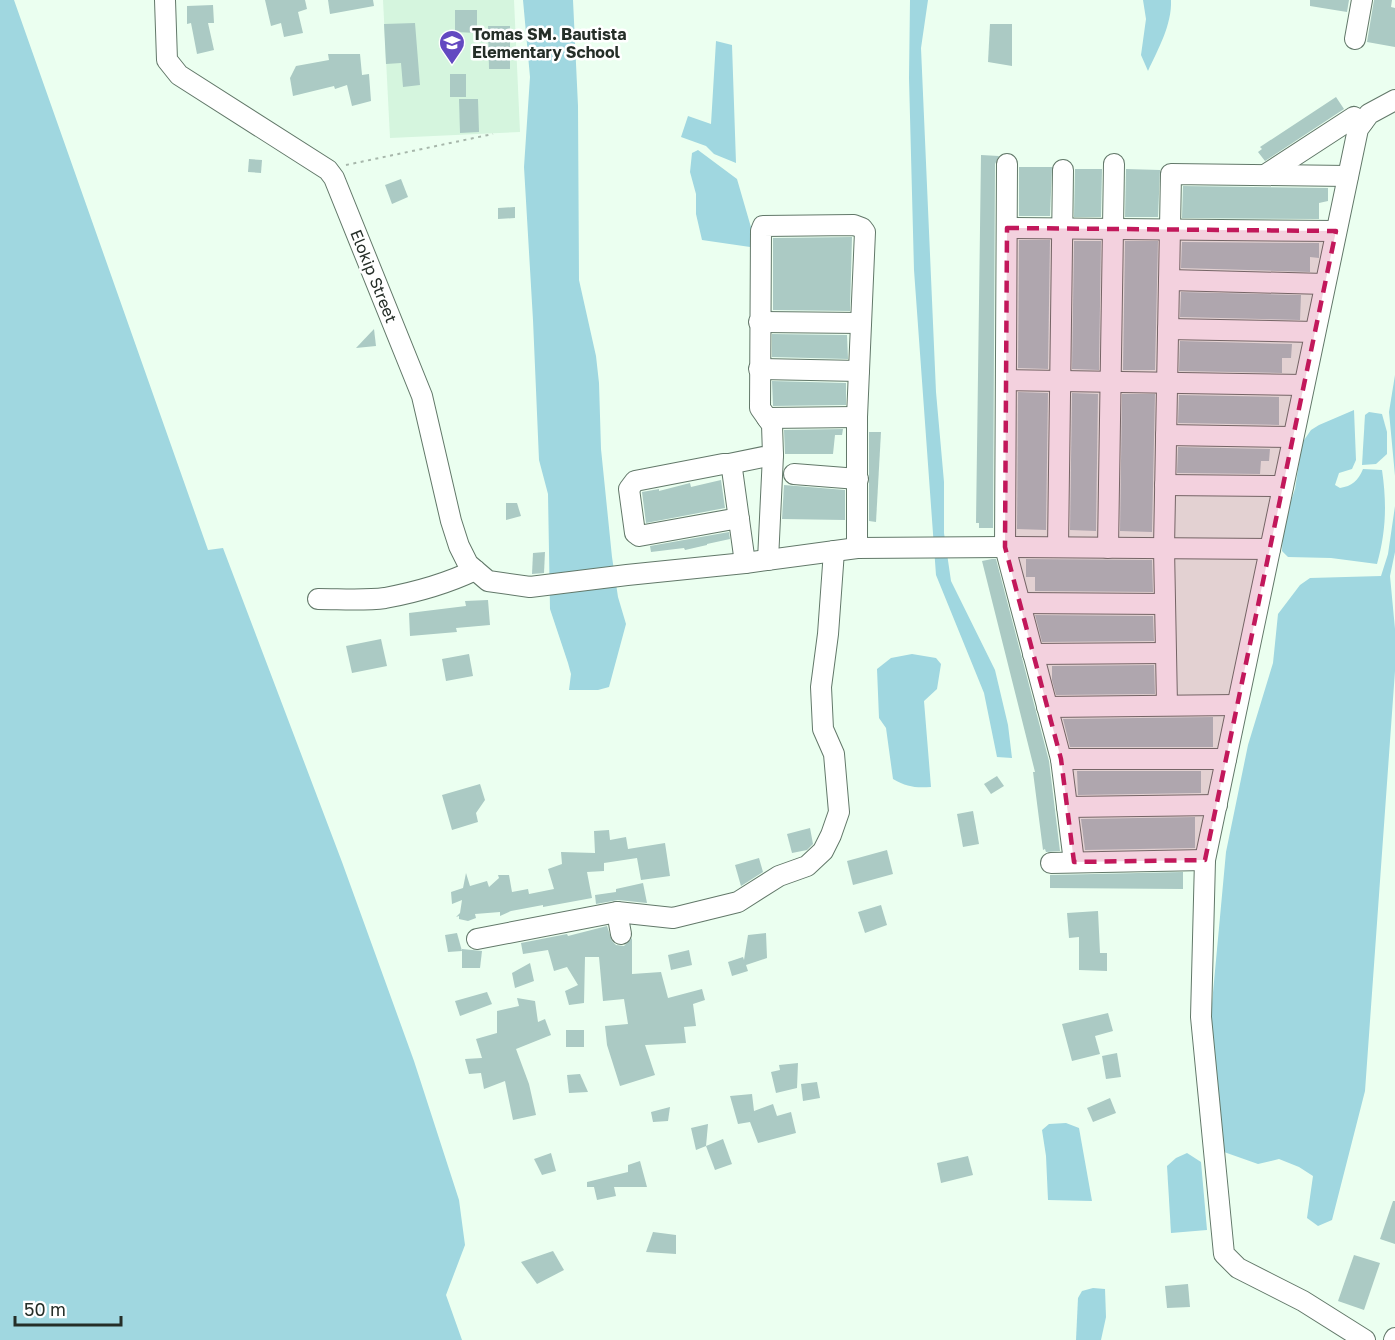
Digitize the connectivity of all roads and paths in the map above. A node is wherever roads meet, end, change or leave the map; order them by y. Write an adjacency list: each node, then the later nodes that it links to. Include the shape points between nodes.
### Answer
1 (165, 0): 9 (street, via 167,60 179,75)
2 (1362, 0): 3 (street)
3 (1355, 39)
4 (1395, 99): 5 (street)
5 (1363, 122): 11 (street, via 1354,117); 12 (street)
6 (493, 134): 9 (path)
7 (1007, 164): 13 (street)
8 (1114, 164): 15 (street)
9 (328, 170): 51 (street, Elokip Street, via 422,396 451,521 459,546)
10 (1063, 170): 14 (street)
11 (1265, 175): 12 (street); 16 (street, via 1171,174)
12 (1348, 176): 17 (street)
13 (1007, 228): 14 (street); 26 (street)
14 (1062, 229): 15 (street); 27 (street)
15 (1113, 229): 16 (street); 28 (street)
16 (1170, 230): 17 (street); 18 (street)
17 (1336, 231): 19 (street)
18 (1169, 280): 19 (street); 22 (street)
19 (1325, 284): 23 (street)
20 (759, 322): 21 (street); 21 (street, via 763,226 854,225 865,232); 24 (street)
21 (861, 323): 25 (street)
22 (1168, 329): 23 (street); 29 (street)
23 (1315, 332): 30 (street)
24 (759, 369): 25 (street); 32 (street, via 759,408)
25 (859, 371): 31 (street)
26 (1006, 380): 27 (street); 42 (street)
27 (1060, 381): 28 (street); 43 (street)
28 (1110, 382): 29 (street); 45 (street)
29 (1167, 383): 30 (street); 33 (street)
30 (1304, 385): 34 (street)
31 (857, 417): 32 (street); 38 (street)
32 (767, 418): 35 (street, via 772,425)
33 (1166, 435): 34 (street); 39 (street)
34 (1293, 437): 40 (street)
35 (773, 454): 36 (street); 49 (street)
36 (729, 464): 41 (street); 41 (street, via 635,481 629,489 635,533 639,536)
37 (794, 474): 38 (street)
38 (858, 479): 44 (street)
39 (1165, 485): 40 (street); 46 (street)
40 (1283, 486): 47 (street)
41 (739, 518): 50 (street)
42 (1005, 547): 43 (street, Elokip Street); 44 (street, Elokip Street); 53 (street)
43 (1058, 547): 45 (street, Elokip Street)
44 (857, 548): 48 (street, Elokip Street)
45 (1108, 548): 46 (street, Elokip Street)
46 (1164, 548): 47 (street, Elokip Street); 54 (street)
47 (1270, 549): 58 (street)
48 (834, 551): 49 (street, Elokip Street); 67 (street, via 821,687 823,729 834,754 839,812 823,851 807,866 779,876 738,902 673,918)
49 (768, 560): 50 (street, Elokip Street)
50 (745, 563): 51 (street, Elokip Street, via 530,587 488,582)
51 (475, 570): 52 (street, via 411,594)
52 (318, 599)
53 (1020, 603): 54 (street); 56 (street)
54 (1165, 604): 55 (street)
55 (1166, 653): 56 (street); 57 (street)
56 (1034, 654): 59 (street)
57 (1167, 705): 58 (street); 59 (street)
58 (1237, 705): 61 (street)
59 (1047, 707): 60 (street)
60 (1061, 759): 61 (street); 63 (street)
61 (1226, 759): 62 (street)
62 (1217, 805): 63 (street); 64 (street)
63 (1067, 807): 66 (street)
64 (1205, 860): 66 (street); 70 (street, via 1201,1017 1224,1254 1238,1268 1303,1301)
65 (1051, 862): 66 (street)
66 (1074, 862)
67 (617, 912): 68 (street); 69 (street)
68 (621, 934)
69 (477, 939)
70 (1365, 1340)

